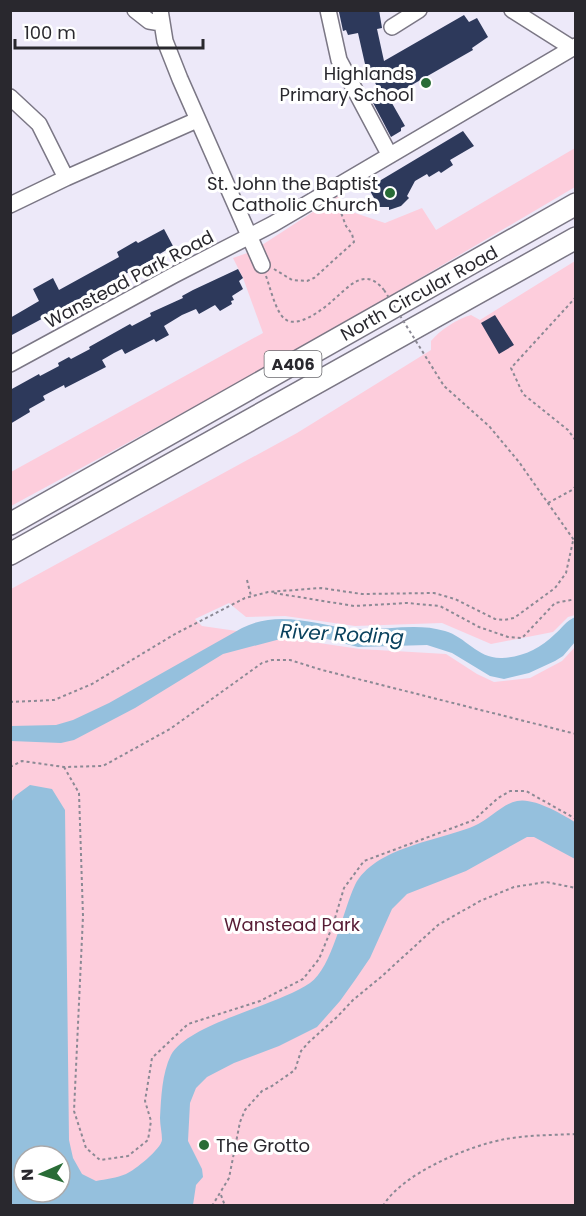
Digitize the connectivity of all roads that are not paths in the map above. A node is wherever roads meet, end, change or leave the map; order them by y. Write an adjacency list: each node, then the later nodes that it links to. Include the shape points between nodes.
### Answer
1 (135, 10): 5 (street, via 148,21)
2 (328, 10): 10 (street, via 339,60)
3 (418, 10): 6 (street)
4 (512, 10): 7 (street)
5 (160, 17): 9 (street, via 165,41)
6 (392, 27)
7 (574, 47): 10 (street, Wanstead Park Road)
8 (10, 97): 11 (street, via 39,124)
9 (197, 120): 11 (street); 14 (street)
10 (389, 154): 14 (street, Wanstead Park Road)
11 (66, 178): 13 (street)
12 (576, 204): 18 (highway, North Circular Road / A406)
13 (10, 205)
14 (250, 236): 16 (street); 17 (street, Wanstead Park Road)
15 (576, 238): 19 (highway, North Circular Road / A406)
16 (262, 265)
17 (10, 364)
18 (10, 524)
19 (10, 554)

